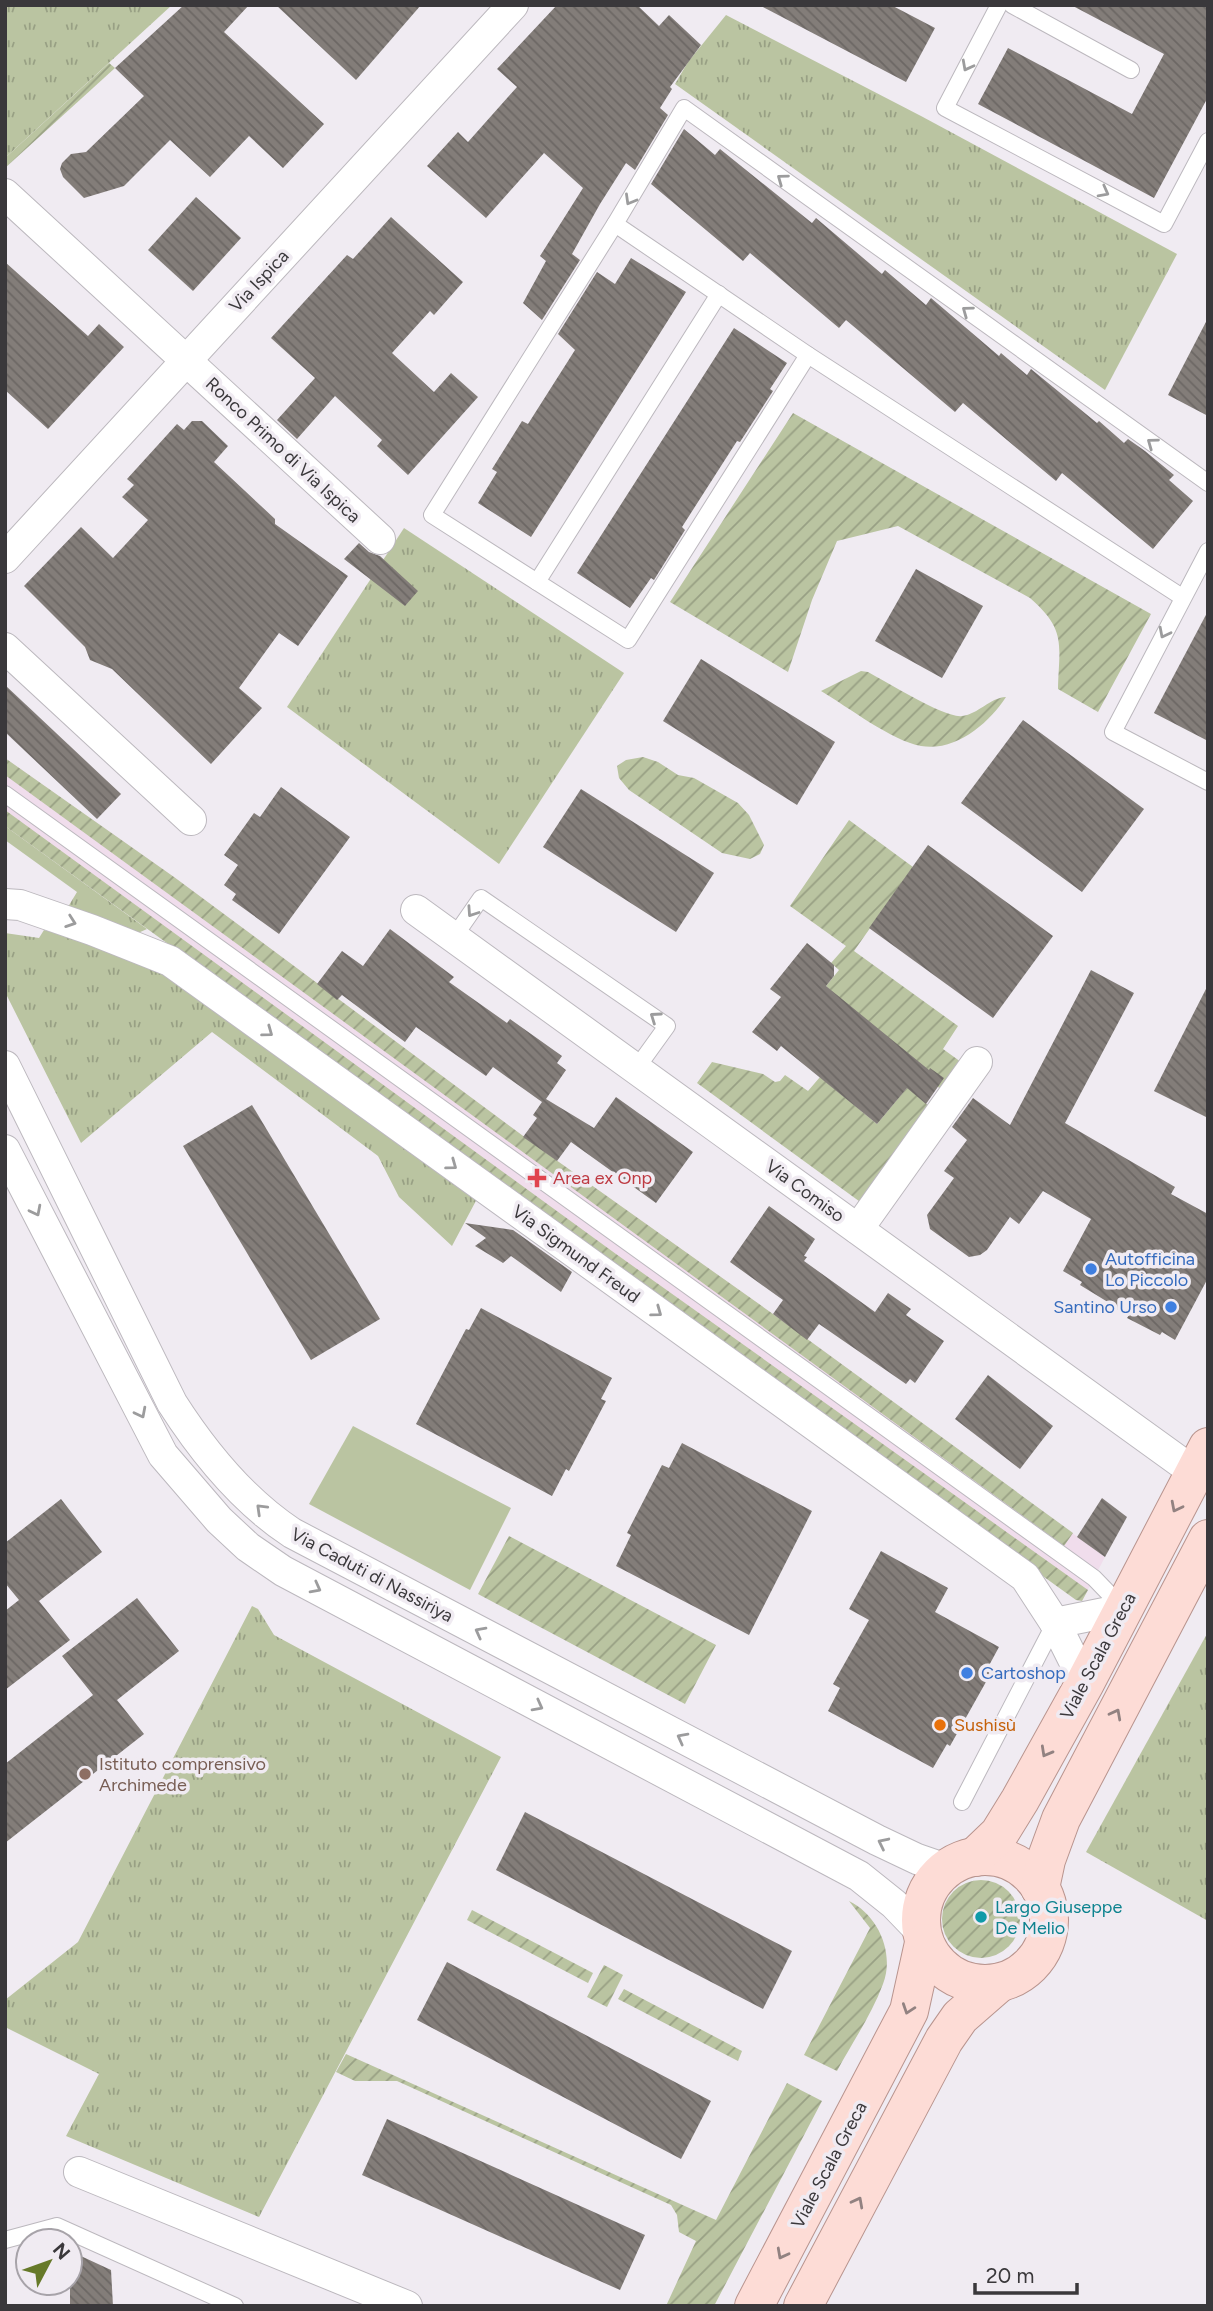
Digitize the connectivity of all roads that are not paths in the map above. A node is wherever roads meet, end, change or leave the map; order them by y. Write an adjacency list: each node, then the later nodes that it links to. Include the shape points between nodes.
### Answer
1 (513, 5): 10 (street, Via Ispica)
2 (999, 5): 5 (lane, one-way to 5, via 945,107 1164,224)
3 (1012, 5): 4 (lane)
4 (1131, 70)
5 (1208, 141)
6 (5, 194): 10 (street, Ronco Primo di Via Ispica)
7 (615, 224): 8 (lane); 11 (lane, one-way to 7, via 684,108); 15 (lane, via 432,515)
8 (719, 294): 9 (lane); 15 (lane)
9 (808, 355): 15 (lane, via 628,640); 16 (lane)
10 (186, 360): 12 (street, Ronco Primo di Via Ispica); 14 (street, Via Ispica)
11 (1208, 483)
12 (380, 539)
13 (1208, 551): 16 (lane)
14 (5, 558)
15 (537, 582)
16 (1182, 597): 18 (lane, one-way to 18, via 1112,732)
17 (5, 648): 20 (street)
18 (1208, 782)
19 (5, 794): 31 (lane, via 1094,1578)
20 (191, 820)
21 (5, 904): 32 (street, Via Sigmund Freud, one-way to 32, via 56,917 170,961 1025,1577)
22 (416, 910): 23 (street, Via Comiso)
23 (454, 937): 26 (street, Via Comiso); 26 (lane, one-way to 23, via 667,1026 481,898)
24 (977, 1062): 28 (street)
25 (5, 1066): 35 (street, Via Caduti di Nassiriya, one-way to 25, via 917,1859 877,1840 267,1517 216,1464 172,1403)
26 (636, 1069): 28 (street, Via Comiso)
27 (5, 1150): 37 (street, Via Caduti di Nassiriya, one-way to 37, via 163,1455 248,1547 283,1571 859,1876 894,1904)
28 (858, 1229): 29 (street, Via Comiso)
29 (1201, 1459): 31 (main road, Viale Scala Greca, one-way to 31)
30 (1208, 1539): 36 (main road, one-way to 30, via 1060,1819)
31 (1124, 1609): 32 (street); 33 (main road, Viale Scala Greca)
32 (1055, 1623): 33 (street, Via Sigmund Freud); 34 (lane)
33 (1085, 1683): 35 (main road, Viale Scala Greca, one-way to 35, via 999,1834)
34 (962, 1802)
35 (960, 1863): 36 (main road, via 994,1857 1013,1863); 37 (main road, via 934,1881 925,1897 920,1915)
36 (1040, 1888): 38 (main road, via 1047,1907 1044,1946 1018,1976)
37 (923, 1938): 38 (main road, via 936,1962 954,1977 976,1984); 43 (main road, Viale Scala Greca, one-way to 43, via 909,2011)
38 (999, 1983): 44 (main road, one-way to 38, via 944,2040 960,2017)
39 (79, 2172): 42 (street)
40 (5, 2240): 41 (lane, via 57,2225)
41 (235, 2306)
42 (407, 2306)
43 (754, 2306)
44 (803, 2306)

